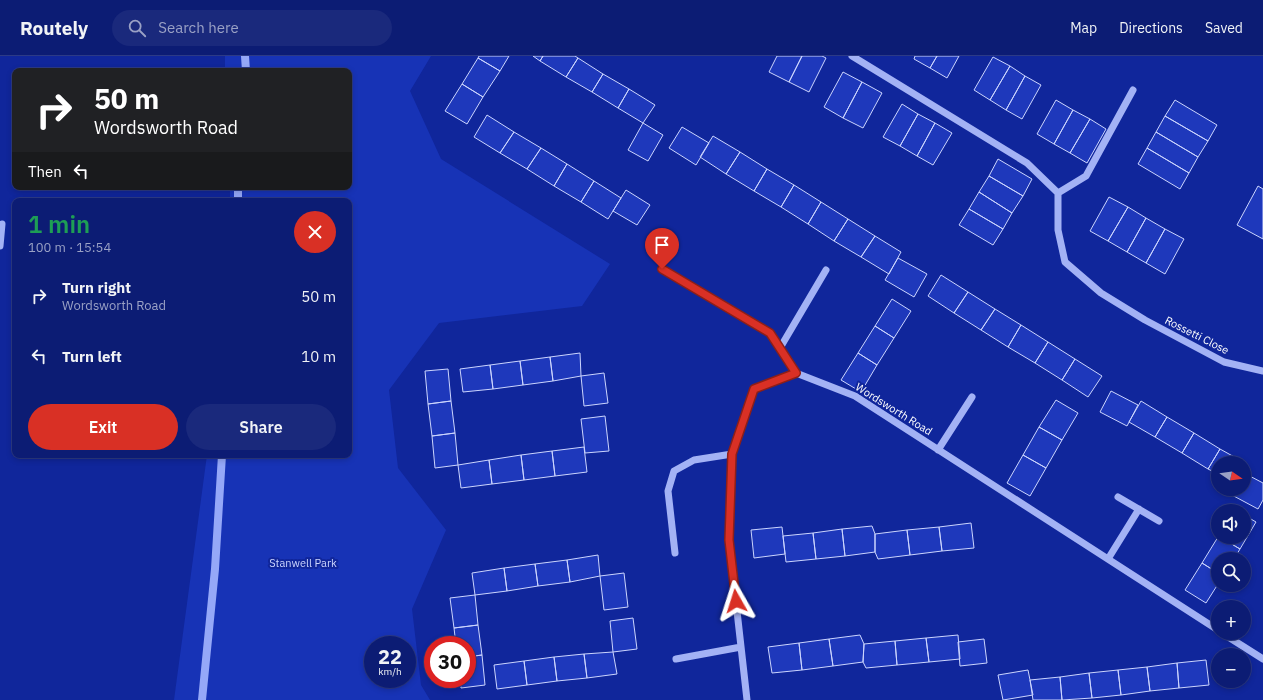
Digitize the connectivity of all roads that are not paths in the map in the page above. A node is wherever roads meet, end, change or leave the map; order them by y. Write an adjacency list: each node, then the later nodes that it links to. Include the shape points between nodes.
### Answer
1 (852, 56): 3 (street, via 1027,163)
2 (1133, 90): 3 (street, via 1086,176)
3 (1058, 193): 9 (street, Rossetti Close, via 1058,230 1065,262 1101,293 1145,320 1224,362)
4 (2, 224): 5 (street)
5 (0, 246)
6 (662, 269): 8 (street, via 770,333)
7 (826, 270): 8 (street)
8 (780, 348): 10 (street)
9 (1263, 371)
10 (796, 373): 12 (street, Wordsworth Road, via 855,396); 13 (street, via 754,389)
11 (972, 397): 12 (street)
12 (938, 450): 18 (street, Wordsworth Road)
13 (732, 454): 17 (street, via 694,460 674,471 668,491); 21 (street, via 729,540)
14 (1118, 497): 15 (street)
15 (1139, 509): 16 (street); 18 (street)
16 (1159, 520)
17 (675, 554)
18 (1108, 559): 19 (street, Wordsworth Road)
19 (1211, 625)
20 (1233, 640): 23 (street)
21 (741, 647): 22 (street); 24 (street)
22 (676, 659)
23 (1263, 659)
24 (747, 700)

